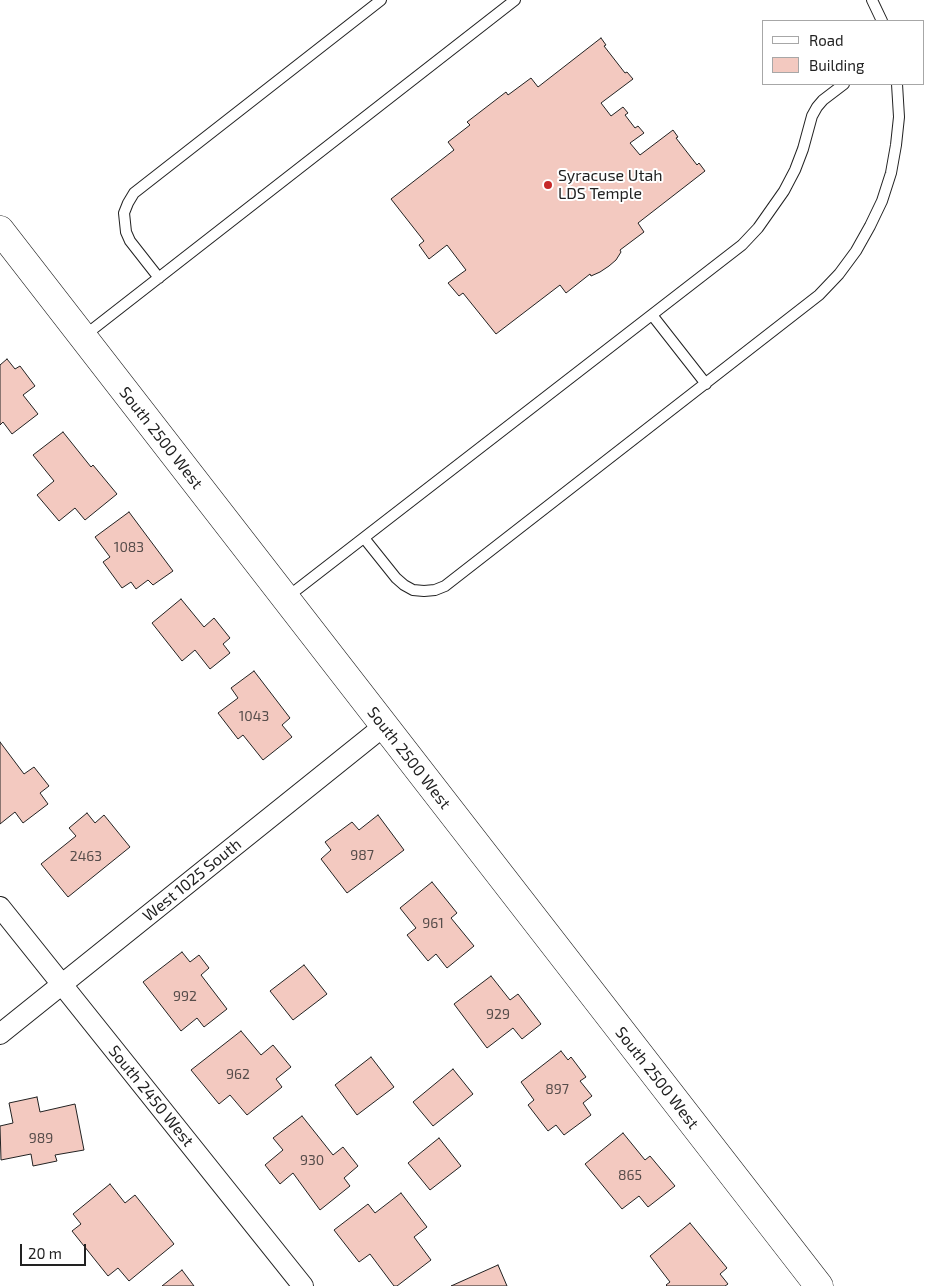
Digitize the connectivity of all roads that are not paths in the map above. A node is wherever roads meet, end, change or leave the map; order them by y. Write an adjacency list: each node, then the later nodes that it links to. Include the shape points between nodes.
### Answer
1 (381, 0): 8 (lane, via 134,193 124,213 126,232)
2 (515, 0): 8 (lane)
3 (872, 0): 4 (lane)
4 (882, 20)
5 (843, 85): 9 (lane, via 817,107 795,170 758,228 742,245)
6 (897, 85): 11 (lane, via 899,117 891,173 882,201 856,251 819,295)
7 (0, 230): 10 (street, South 2500 West)
8 (159, 278): 10 (lane)
9 (652, 315): 11 (lane); 12 (lane)
10 (83, 337): 13 (street, South 2500 West)
11 (706, 384): 12 (lane, via 445,586 424,591 404,585)
12 (364, 538): 13 (lane)
13 (286, 599): 14 (street, South 2500 West)
14 (384, 726): 16 (street, West 1025 South); 19 (street, South 2500 West)
15 (0, 907): 16 (street, South 2450 West)
16 (62, 984): 17 (street, West 1025 South); 18 (street, South 2450 West)
17 (0, 1034)
18 (303, 1286)
19 (819, 1286)

